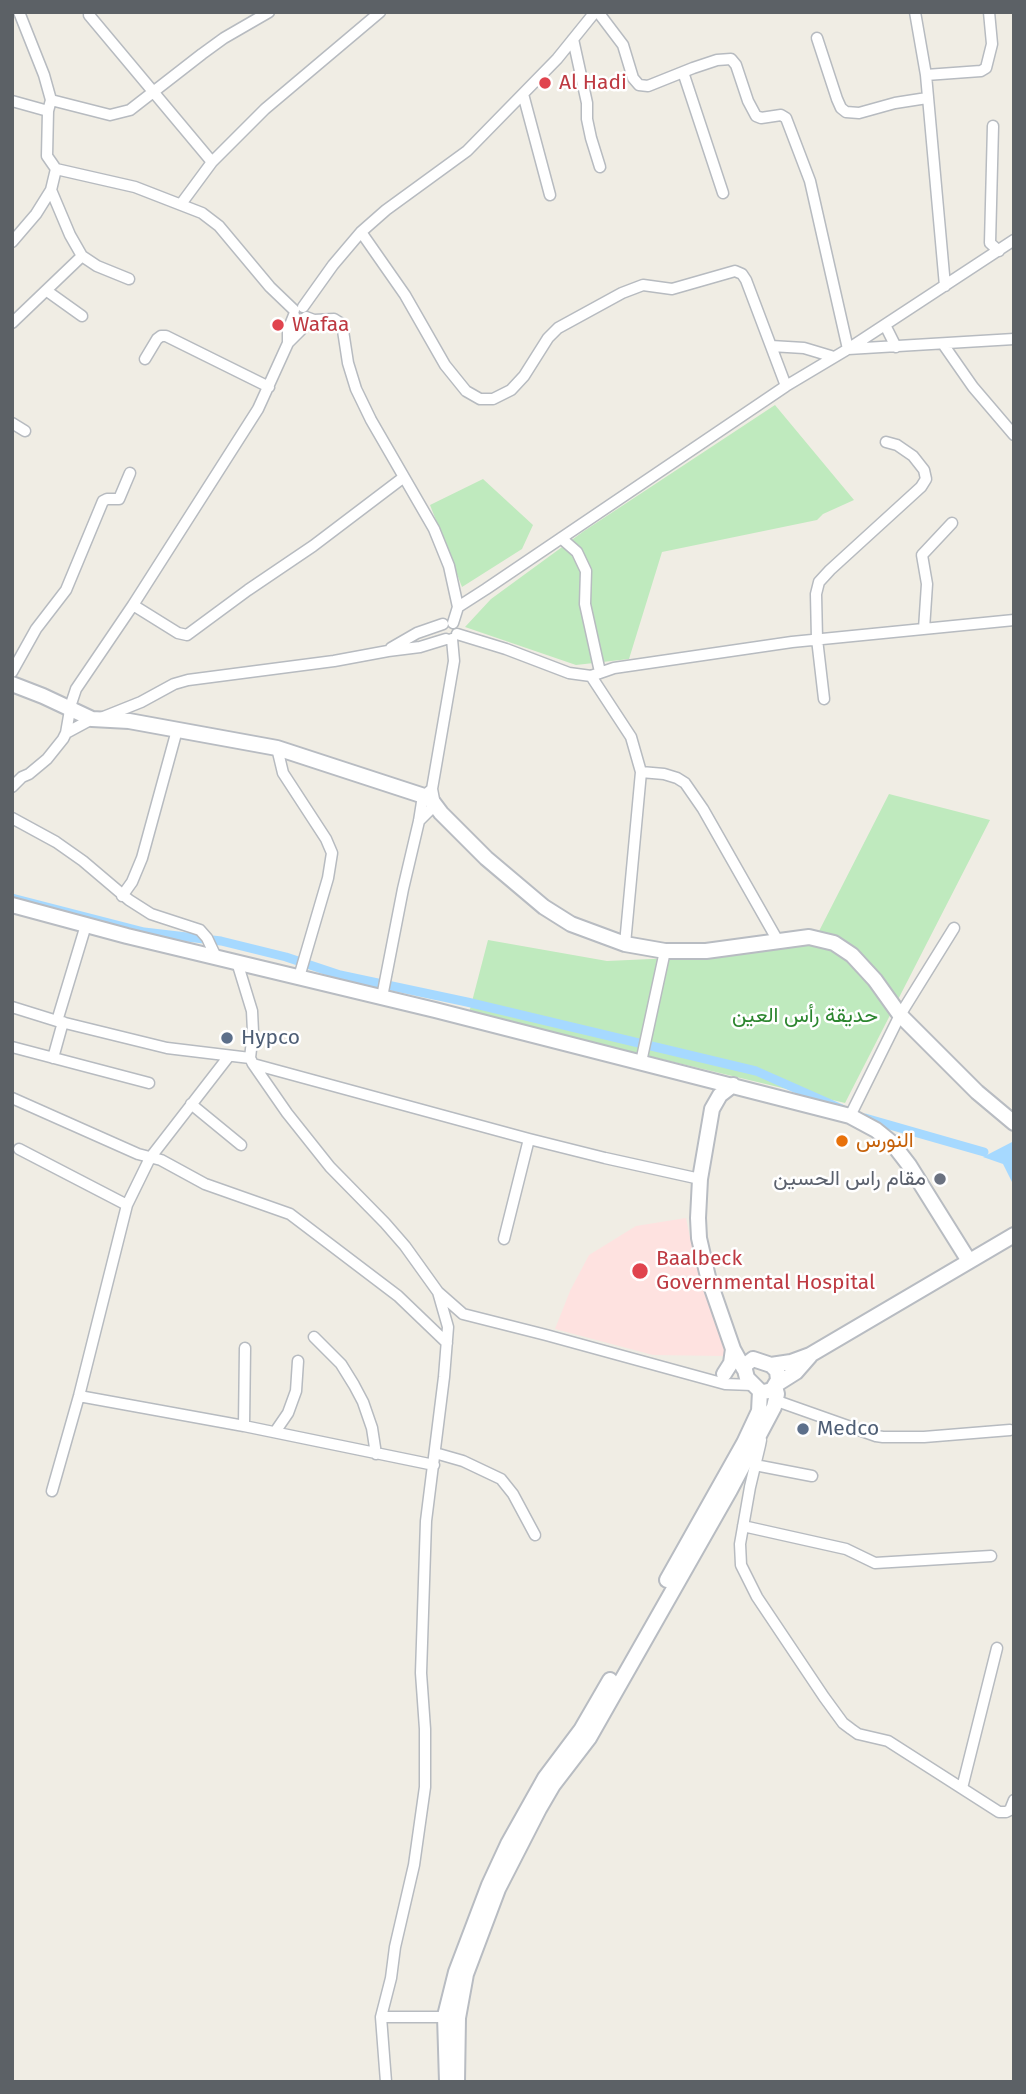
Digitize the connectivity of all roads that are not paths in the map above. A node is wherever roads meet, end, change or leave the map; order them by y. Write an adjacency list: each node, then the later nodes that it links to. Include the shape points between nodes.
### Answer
1 (19, 12): 15 (street)
2 (269, 12): 12 (street, via 224,38)
3 (380, 12): 19 (street, via 265,109)
4 (597, 12): 9 (street); 10 (street, via 623,45 639,85)
5 (915, 12): 11 (street)
6 (989, 12): 11 (street, via 992,44 986,68)
7 (89, 15): 12 (street)
8 (817, 38): 14 (street, via 837,99 846,112)
9 (573, 39): 13 (street); 20 (street)
10 (684, 72): 23 (street); 42 (street, via 717,60 733,60 754,113 761,118 786,118 810,181)
11 (926, 75): 14 (street)
12 (154, 93): 15 (street, via 116,115); 19 (street)
13 (523, 94): 24 (street); 26 (street, via 467,151)
14 (928, 98): 32 (street)
15 (51, 100): 17 (street)
16 (12, 101): 17 (street)
17 (48, 111): 21 (street, via 47,156)
18 (993, 126): 29 (street, via 990,243)
19 (212, 162): 25 (street)
20 (600, 167)
21 (55, 169): 22 (street); 25 (street, via 135,187)
22 (51, 190): 28 (street); 30 (street)
23 (723, 193)
24 (550, 195)
25 (181, 204): 34 (street, via 219,226 270,287)
26 (362, 232): 34 (street); 40 (street, via 445,365 466,391 480,399 493,399 511,390 558,328 643,285 672,289 740,272)
27 (1014, 240): 29 (street)
28 (12, 243)
29 (999, 251): 32 (street)
30 (82, 256): 31 (street); 33 (street)
31 (129, 279)
32 (945, 286): 37 (street)
33 (47, 292): 35 (street); 36 (street)
34 (301, 313): 46 (street, via 300,330 288,343); 52 (street, via 316,313 342,324 356,388)
35 (82, 316)
36 (12, 323)
37 (886, 325): 41 (street); 42 (street)
38 (1014, 339): 39 (street)
39 (943, 344): 41 (street); 49 (street)
40 (771, 346): 43 (street, via 804,348); 45 (street)
41 (896, 347): 42 (street)
42 (848, 349): 43 (street)
43 (834, 357): 45 (street)
44 (145, 359): 46 (street, via 157,339 166,336)
45 (786, 386): 54 (street)
46 (269, 387): 55 (street)
47 (12, 423): 48 (street)
48 (25, 431)
49 (1014, 435)
50 (886, 442): 61 (street, via 913,456 926,479 819,582)
51 (130, 473): 63 (street, via 119,499 103,501 66,590 36,629)
52 (404, 477): 55 (street, via 187,635); 56 (street, via 444,554)
53 (952, 523): 59 (street, via 922,555 927,576)
54 (561, 538): 56 (street); 64 (street, via 577,552 586,571 585,604)
55 (133, 605): 67 (street, via 76,688)
56 (458, 607): 58 (street)
57 (1014, 620): 59 (street)
58 (448, 624): 60 (street, via 458,628); 60 (street, via 441,634); 62 (street, via 417,633)
59 (924, 629): 61 (street)
60 (452, 637): 62 (street); 64 (street, via 506,649 569,673); 76 (street, via 454,661)
61 (817, 639): 64 (street); 66 (street)
62 (388, 650): 68 (street, via 188,680)
63 (12, 672)
64 (596, 674): 73 (street, via 631,737)
65 (12, 684): 67 (street)
66 (824, 699)
67 (70, 709): 68 (street); 70 (street)
68 (94, 719): 69 (street); 70 (street)
69 (177, 730): 71 (street); 78 (street, via 142,858)
70 (66, 733): 75 (street, via 47,759)
71 (277, 748): 72 (street); 74 (street)
72 (293, 752): 74 (street); 76 (street)
73 (641, 772): 82 (street, via 664,774 685,783); 83 (street)
74 (283, 773): 87 (street, via 332,853)
75 (12, 787)
76 (429, 801): 83 (street, via 544,907); 88 (street, via 419,821 402,889)
77 (12, 818): 78 (street, via 83,861)
78 (122, 896): 85 (street, via 151,914 200,930)
79 (12, 905): 80 (street)
80 (86, 925): 85 (street); 91 (street)
81 (954, 928): 90 (street)
82 (778, 941): 84 (street, via 706,951); 90 (street, via 809,937 844,949 860,963)
83 (625, 944): 84 (street)
84 (665, 951): 95 (street)
85 (216, 957): 86 (street)
86 (237, 962): 87 (street); 96 (street, via 252,1011)
87 (302, 967): 88 (street)
88 (383, 992): 95 (street)
89 (12, 1007): 91 (street)
90 (897, 1020): 103 (street); 104 (street)
91 (60, 1022): 93 (street, via 167,1048); 94 (street)
92 (12, 1047): 94 (street)
93 (229, 1056): 96 (street); 101 (street)
94 (53, 1058): 98 (street)
95 (642, 1058): 97 (street)
96 (252, 1061): 105 (street); 114 (street, via 330,1167 391,1231)
97 (698, 1077): 99 (street); 102 (street, via 708,1091)
98 (149, 1083)
99 (733, 1085): 102 (street); 103 (street)
100 (12, 1098): 108 (street)
101 (191, 1104): 106 (street); 108 (street)
102 (712, 1109): 109 (street)
103 (850, 1116): 113 (street, via 892,1143)
104 (1014, 1122)
105 (529, 1139): 109 (street); 112 (street)
106 (241, 1145)
107 (19, 1149): 110 (street)
108 (150, 1158): 110 (street); 119 (street, via 214,1188 290,1214 398,1296)
109 (700, 1179): 118 (street, via 703,1258)
110 (127, 1205): 128 (street)
111 (1014, 1235): 113 (street)
112 (504, 1239)
113 (969, 1261): 121 (street)
114 (438, 1292): 115 (street); 116 (street)
115 (463, 1314): 116 (street); 125 (street)
116 (448, 1327): 119 (street)
117 (314, 1336): 134 (street, via 341,1364 363,1402)
118 (731, 1342): 123 (street); 124 (street); 125 (street, via 731,1363)
119 (447, 1343): 133 (street)
120 (245, 1348): 129 (street)
121 (810, 1355): 123 (street, via 791,1362); 127 (street)
122 (298, 1361): 131 (street, via 296,1391)
123 (764, 1362): 124 (street, via 749,1360); 127 (street, via 778,1376)
124 (744, 1369): 125 (street); 126 (street)
125 (720, 1378): 126 (street)
126 (756, 1388): 127 (street); 132 (street, via 759,1411)
127 (776, 1390): 130 (street, via 876,1436); 132 (street)
128 (79, 1396): 129 (street); 138 (street)
129 (244, 1426): 131 (street)
130 (1010, 1430)
131 (275, 1432): 134 (street)
132 (754, 1435): 136 (street, via 761,1440); 146 (street, via 589,1738 553,1785 517,1849 478,1939)
133 (435, 1453): 135 (street); 140 (street, via 500,1479)
134 (376, 1454): 135 (street)
135 (434, 1465): 145 (street, via 423,1589 425,1787 414,1865)
136 (755, 1465): 137 (street); 139 (street)
137 (812, 1476)
138 (52, 1491)
139 (743, 1526): 141 (street, via 845,1549 875,1563); 143 (street, via 739,1554 746,1577 844,1723 858,1734 888,1741)
140 (535, 1535)
141 (991, 1556)
142 (998, 1648): 143 (street)
143 (961, 1788): 144 (street, via 999,1812 1010,1810)
144 (1014, 1800)
145 (381, 2017): 146 (street); 147 (street)
146 (452, 2017): 148 (street); 149 (street)
147 (386, 2082)
148 (447, 2082)
149 (457, 2082)

